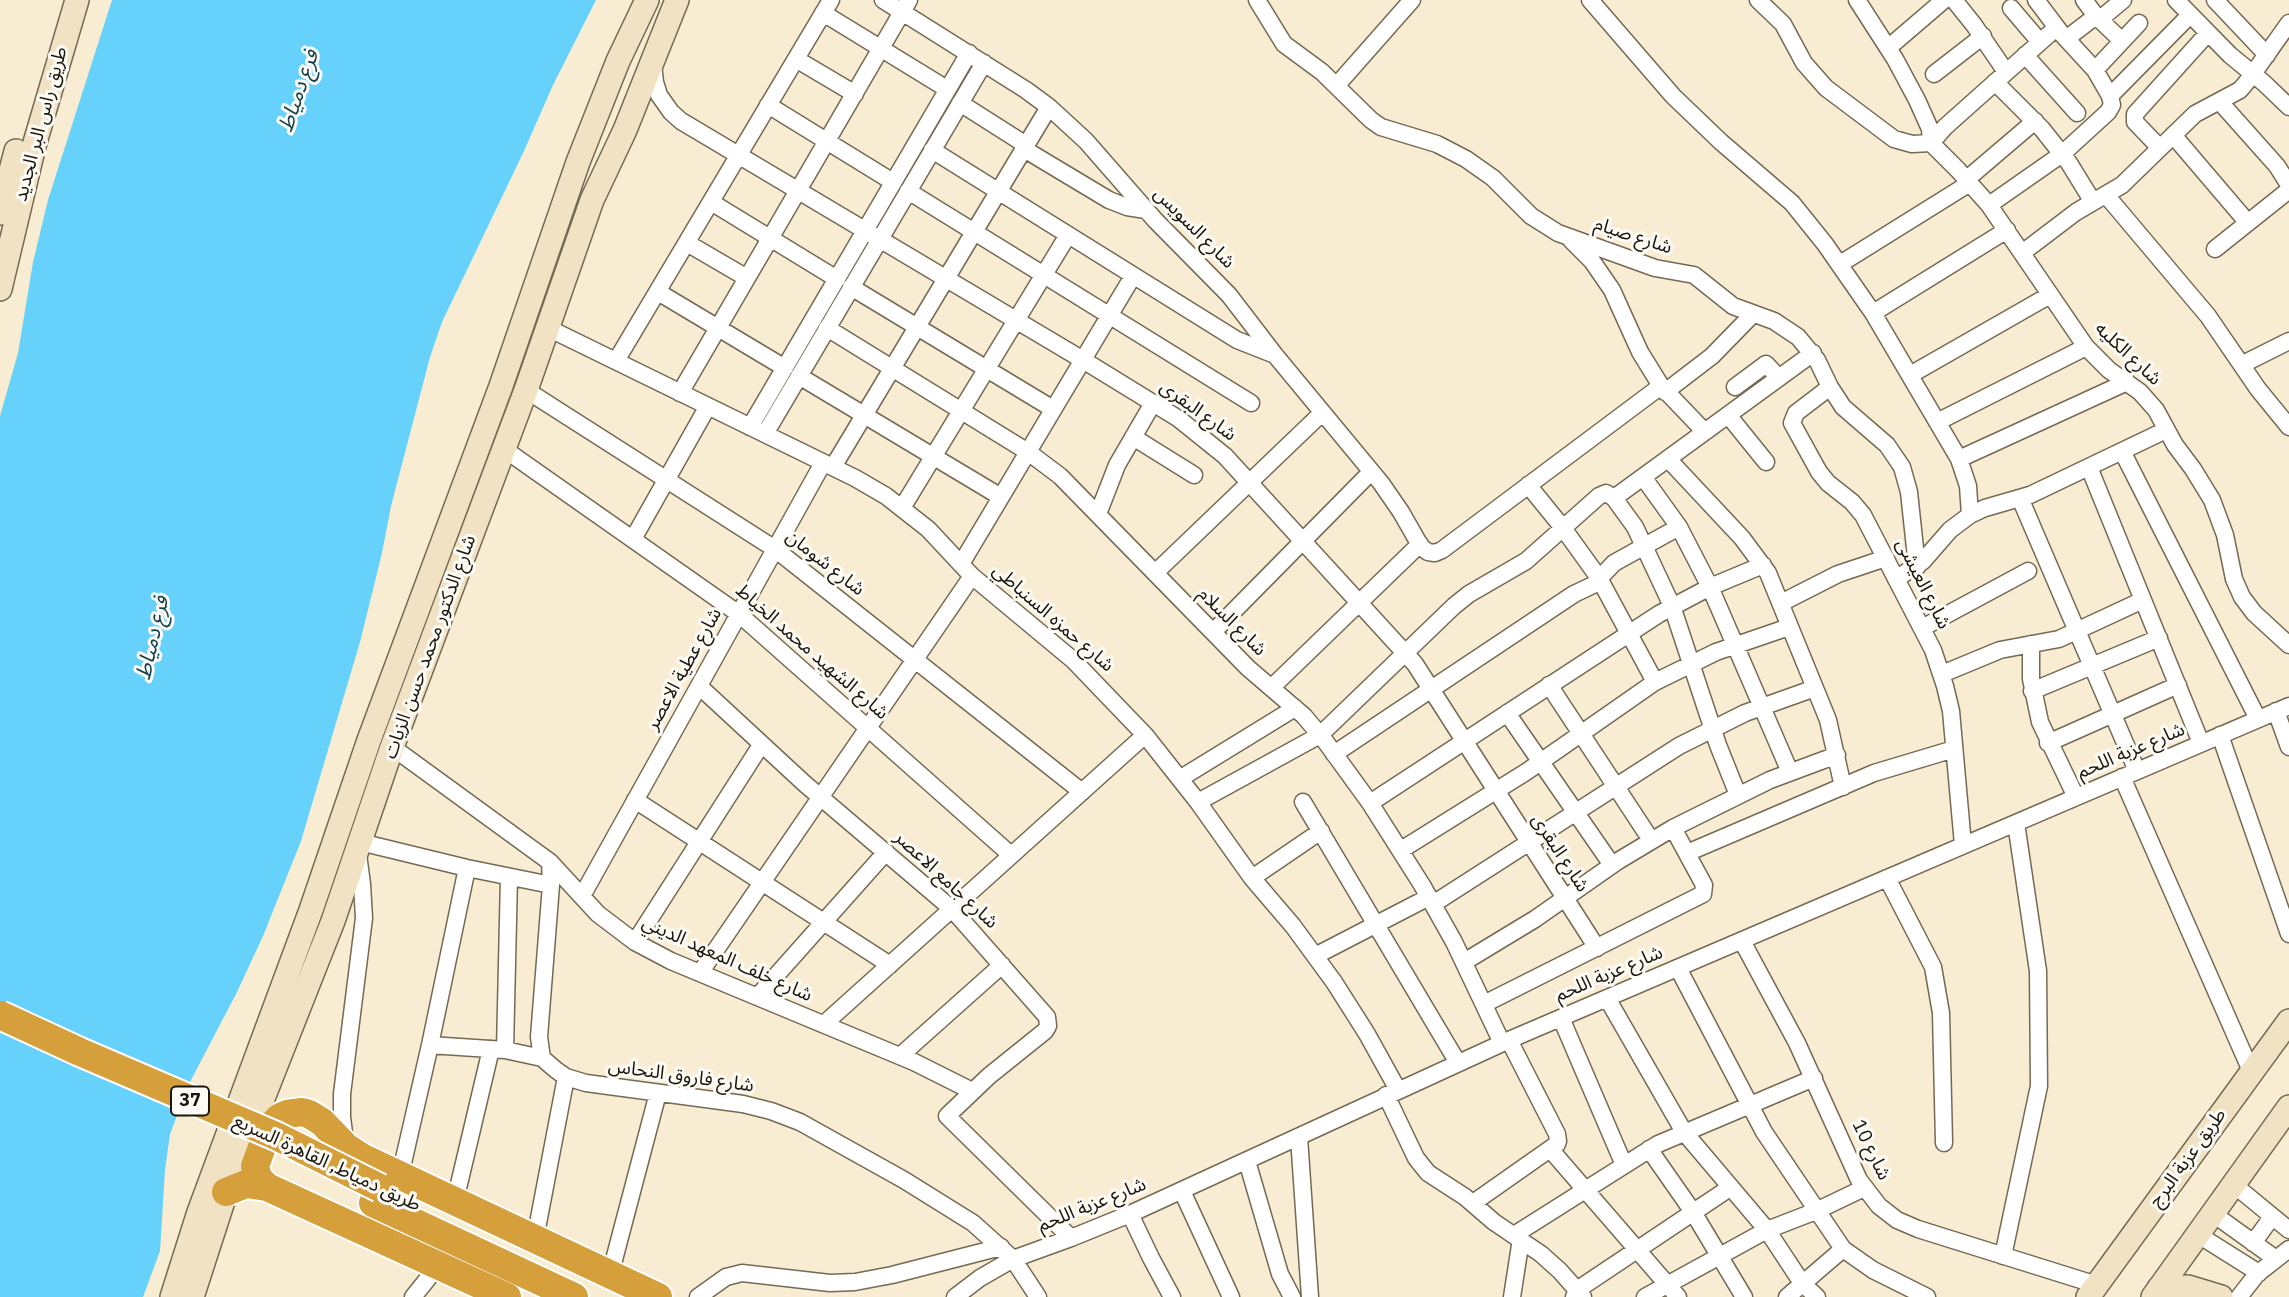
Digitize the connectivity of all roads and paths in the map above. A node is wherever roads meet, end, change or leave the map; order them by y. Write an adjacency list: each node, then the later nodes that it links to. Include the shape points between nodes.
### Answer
1 (60, 0): 75 (street, طريق راس البر الجديد)
2 (77, 0): 94 (street, طريق راس البر الجديد, via 34,146)
3 (647, 0): 42 (street, شارع الدكتور محمد حسن الزيات)
4 (677, 0): 33 (street, شارع الدكتور محمد حسن الزيات)
5 (883, 0): 18 (street, شارع السويس)
6 (1257, 0): 43 (street, شارع صيام, via 1284,44)
7 (1412, 0): 43 (street)
8 (1590, 0): 87 (street, via 1673,96 1792,203)
9 (1758, 0): 58 (street, via 1783,24 1804,63 1826,88 1894,139 1912,145)
10 (1944, 0): 31 (street)
11 (1954, 0): 27 (street)
12 (2036, 0): 24 (street)
13 (2084, 0): 22 (street)
14 (2123, 0): 22 (street)
15 (2176, 0): 21 (street)
16 (2215, 0): 35 (street)
17 (1866, 4): 31 (street, شارع الكليه)
18 (906, 6): 30 (street); 32 (street, شارع السويس)
19 (827, 7): 30 (street); 36 (street)
20 (2011, 8): 29 (street)
21 (2190, 15): 25 (street); 46 (street)
22 (2098, 18): 24 (street); 28 (street)
23 (2139, 23): 28 (street)
24 (2061, 33): 29 (street); 38 (street)
25 (2208, 33): 40 (street); 61 (street, via 2135,114 2135,122)
26 (2286, 35): 35 (street)
27 (1983, 36): 39 (street); 41 (street)
28 (2122, 41): 38 (street)
29 (2040, 42): 34 (street)
30 (881, 48): 44 (street); 45 (street)
31 (1888, 48): 58 (street, شارع الكليه, via 1927,120)
32 (968, 53): 37 (street, شارع السويس); 44 (street)
33 (654, 55): 47 (street, شارع الدكتور محمد حسن الزيات); 64 (street, شارع البقرى, via 657,89 671,112)
34 (2025, 55): 41 (street); 53 (street)
35 (2267, 55): 40 (street)
36 (796, 58): 45 (street); 50 (street)
37 (984, 63): 49 (street); 51 (street, شارع السويس)
38 (2095, 70): 46 (street)
39 (1934, 74)
40 (2253, 74): 48 (street, via 2240,90); 52 (street)
41 (2001, 77): 54 (street); 58 (street)
42 (608, 86): 47 (street, via 620,99); 56 (street, شارع الدكتور محمد حسن الزيات)
43 (1337, 86): 81 (street, شارع صيام, via 1381,127 1437,144 1466,159 1493,178 1531,216)
44 (947, 89): 66 (street)
45 (855, 94): 57 (street)
46 (2110, 96): 63 (street, via 2110,110)
47 (638, 97): 59 (street, شارع الدكتور محمد حسن الزيات)
48 (2220, 102): 55 (street, via 2195,114); 67 (street, via 2277,166)
49 (960, 103): 60 (street); 62 (street)
50 (768, 105): 57 (street); 64 (street)
51 (1049, 107): 60 (street, شارع عطية الاعصر); 74 (street, شارع السويس, via 1086,141)
52 (2289, 107)
53 (2077, 113)
54 (2035, 121): 63 (street); 65 (street)
55 (2173, 135): 61 (street); 76 (street)
56 (587, 137): 59 (street, via 605,133); 342 (street, شارع الدكتور محمد حسن الزيات)
57 (827, 142): 66 (street); 68 (street)
58 (1931, 143): 65 (street, شارع الكليه)
59 (618, 144): 102 (street, شارع الدكتور محمد حسن الزيات, via 592,200)
60 (1025, 147): 70 (street, شارع عطية الاعصر); 74 (street, via 1109,200)
61 (2160, 148): 71 (street, via 2127,180)
62 (932, 150): 69 (street); 70 (street)
63 (2062, 154): 71 (street); 73 (street)
64 (738, 155): 68 (street, شارع البقرى); 72 (street)
65 (1969, 181): 73 (street, شارع الكليه); 87 (street)
66 (893, 182): 77 (street)
67 (2289, 187): 76 (street)
68 (798, 191): 77 (street, شارع البقرى); 82 (street)
69 (908, 191): 79 (street); 83 (street)
70 (998, 191): 79 (street, شارع عطية الاعصر); 80 (street)
71 (2099, 198): 86 (street); 111 (street, via 2208,316)
72 (711, 202): 82 (street); 84 (street)
73 (1989, 205): 78 (street, شارع الكليه)
74 (1146, 210): 108 (street, شارع السويس, via 1219,284)
75 (0, 213)
76 (2248, 223): 85 (street)
77 (865, 230): 83 (street, شارع البقرى); 92 (street)
78 (2007, 230): 86 (street, شارع الكليه); 97 (street)
79 (974, 232): 88 (street); 91 (street, شارع عطية الاعصر)
80 (1068, 235): 88 (street); 89 (street)
81 (1567, 236): 98 (street, شارع صيام, via 1655,268 1693,275 1727,303); 120 (street, via 1612,290 1644,360)
82 (770, 238): 90 (street); 92 (street)
83 (880, 239): 91 (street, شارع البقرى); 93 (street)
84 (687, 243): 90 (street); 95 (street)
85 (2215, 249)
86 (2022, 253): 96 (street, شارع الكليه)
87 (1840, 264): 97 (street)
88 (1044, 275): 99 (street); 100 (street)
89 (1133, 276): 99 (street); 108 (street, via 1244,344)
90 (747, 278): 103 (street)
91 (946, 278): 100 (street, شارع البقرى); 101 (street, شارع عطية الاعصر)
92 (837, 279): 114 (street)
93 (851, 287): 101 (street); 104 (street)
94 (0, 289)
95 (658, 292): 103 (street); 110 (street)
96 (2050, 295): 106 (street, شارع الكليه); 115 (street)
97 (1873, 313): 115 (street)
98 (1753, 314): 107 (street, شارع صيام, via 1787,329); 120 (street, via 1719,350)
99 (1110, 316): 109 (street); 124 (street)
100 (1016, 320): 109 (street, شارع البقرى); 113 (street)
101 (917, 327): 112 (street, شارع عطية الاعصر); 113 (street)
102 (548, 328): 110 (street, شارع حمزه السنباطي); 121 (street, شارع الدكتور محمد حسن الزيات)
103 (718, 328): 114 (street); 122 (street)
104 (827, 328): 112 (street, شارع السلام); 114 (street)
105 (2289, 341): 111 (street)
106 (2086, 347): 117 (street, شارع الكليه); 131 (street)
107 (1813, 353): 116 (street); 119 (street, شارع صيام)
108 (1275, 355): 128 (street, شارع السويس)
109 (1083, 360): 123 (street, شارع البقرى); 127 (street)
110 (616, 361): 122 (street, شارع حمزه السنباطي)
111 (2243, 364): 132 (street)
112 (892, 368): 126 (street, شارع السلام); 129 (street, شارع عطية الاعصر)
113 (986, 369): 126 (street); 127 (street)
114 (792, 372): 129 (street); 133 (street)
115 (1910, 375): 131 (street)
116 (1779, 378): 118 (street, via 1766,364); 130 (street)
117 (2127, 382): 134 (street, شارع الكليه, via 2151,404); 142 (street)
118 (1735, 387)
119 (1830, 387): 165 (street, شارع العيشى, via 1793,416 1793,426 1823,478 1858,508); 168 (street, شارع صيام, via 1848,412 1887,445 1902,467)
120 (1663, 389): 135 (street); 151 (street)
121 (526, 390): 137 (street, شارع الدكتور محمد حسن الزيات); 149 (street, شارع شومان)
122 (680, 393): 125 (street, شارع حمزه السنباطي)
123 (1153, 403): 136 (street); 150 (street, شارع البقرى, via 1207,440)
124 (1251, 403)
125 (708, 406): 133 (street, شارع حمزه السنباطي); 149 (street)
126 (961, 410): 139 (street, شارع السلام); 140 (street)
127 (1053, 410): 139 (street)
128 (1322, 412): 146 (street, شارع السويس); 150 (street)
129 (864, 415): 140 (street); 144 (street, شارع عطية الاعصر)
130 (1728, 415): 135 (street); 143 (street)
131 (1937, 422): 142 (street)
132 (2288, 424)
133 (757, 430): 144 (street, شارع حمزه السنباطي)
134 (2166, 430): 138 (street); 188 (street, شارع الكليه, via 2212,500 2242,597)
135 (1705, 432): 141 (street)
136 (1133, 437): 147 (street); 156 (street)
137 (504, 449): 160 (street, شارع الشهيد محمد الخياط); 218 (street, شارع الدكتور محمد حسن الزيات)
138 (2122, 451): 145 (street); 207 (street)
139 (1028, 452): 152 (street); 156 (street, شارع السلام)
140 (933, 456): 152 (street); 155 (street)
141 (1668, 459): 148 (street); 167 (street)
142 (1959, 459): 157 (street, via 1968,486)
143 (1766, 462)
144 (828, 465): 155 (street, شارع حمزه السنباطي); 164 (street, شارع عطية الاعصر)
145 (2089, 467): 154 (street); 175 (street)
146 (1371, 472): 161 (street); 162 (street, شارع السويس)
147 (1194, 475)
148 (1643, 477): 153 (street); 158 (street)
149 (667, 480): 160 (street); 164 (street, شارع شومان)
150 (1250, 481): 161 (street, شارع البقرى); 170 (street)
151 (1528, 485): 159 (street); 162 (street, via 1439,552 1427,552)
152 (1001, 496): 166 (street)
153 (1614, 498): 159 (street, via 1602,494); 163 (street)
154 (2020, 498): 157 (street); 182 (street)
155 (902, 508): 166 (street, شارع حمزه السنباطي)
156 (1098, 514): 170 (street, شارع السلام)
157 (1969, 515): 168 (street)
158 (1679, 527): 163 (street); 174 (street)
159 (1563, 528): 172 (street); 189 (street, via 1518,566 1464,598)
160 (633, 539): 179 (street, شارع الشهيد محمد الخياط)
161 (1304, 540): 176 (street, شارع البقرى); 183 (street)
162 (1420, 544): 176 (street)
163 (1645, 546): 172 (street); 178 (street)
164 (775, 549): 179 (street, شارع عطية الاعصر); 190 (street, شارع شومان)
165 (1886, 558): 173 (street, شارع العيشى); 177 (street, via 1838,574)
166 (961, 564): 171 (street, شارع حمزه السنباطي)
167 (1763, 565): 174 (street); 177 (street)
168 (1917, 567): 173 (street)
169 (2028, 571): 181 (street)
170 (1155, 573): 183 (street, شارع السلام)
171 (972, 576): 190 (street); 211 (street, شارع حمزه السنباطي, via 1073,660)
172 (1599, 578): 184 (street); 200 (street)
173 (1896, 579): 181 (street, شارع العيشى)
174 (1710, 587): 178 (street); 187 (street)
175 (2143, 600): 182 (street); 185 (street)
176 (1359, 602): 189 (street, شارع البقرى); 198 (street)
177 (1781, 603): 180 (street)
178 (1672, 607): 184 (street); 191 (street)
179 (739, 614): 197 (street, شارع عطية الاعصر); 208 (street, شارع الشهيد محمد الخياط)
180 (1789, 626): 187 (street); 199 (street)
181 (1922, 628): 193 (street, شارع العيشى)
182 (2077, 631): 186 (street); 192 (street)
183 (1213, 632): 198 (street, شارع السلام)
184 (1629, 633): 194 (street); 195 (street)
185 (2159, 638): 192 (street); 196 (street)
186 (2031, 644): 193 (street, via 1992,652); 201 (street)
187 (1735, 645): 191 (street); 202 (street)
188 (2289, 645)
189 (1405, 653): 200 (street, شارع البقرى); 212 (street)
190 (915, 660): 208 (street); 229 (street, شارع شومان)
191 (1692, 663): 194 (street); 209 (street)
192 (2092, 666): 201 (street); 206 (street)
193 (1942, 674): 220 (street, شارع العيشى)
194 (1656, 682): 210 (street)
195 (1549, 685): 205 (street); 210 (street)
196 (2178, 685): 206 (street); 216 (street)
197 (699, 686): 217 (street, شارع جامع الاعصر); 234 (street, شارع عطية الاعصر)
198 (1271, 688): 203 (street, شارع السلام)
199 (1815, 688): 202 (street); 222 (street)
200 (1431, 689): 214 (street, شارع البقرى); 221 (street)
201 (2032, 691): 215 (street)
202 (1762, 707): 209 (street); 224 (street)
203 (1295, 708): 212 (street, شارع السلام); 226 (street)
204 (2283, 708): 207 (street, شارع عزبة اللحم); 219 (street)
205 (1507, 713): 214 (street); 223 (street)
206 (2113, 714): 215 (street); 225 (street)
207 (2258, 719): 213 (street, شارع عزبة اللحم)
208 (867, 727): 232 (street); 250 (street, شارع الشهيد محمد الخياط)
209 (1712, 728): 227 (street); 231 (street)
210 (1581, 734): 223 (street); 227 (street)
211 (1145, 735): 226 (street, شارع حمزه السنباطي); 229 (street)
212 (1320, 735): 221 (street, شارع السلام); 235 (street)
213 (2220, 735): 216 (street, شارع عزبة اللحم); 265 (street)
214 (1464, 741): 230 (street, شارع البقرى); 237 (street)
215 (2048, 743): 233 (street)
216 (2201, 743): 225 (street, شارع عزبة اللحم)
217 (761, 745): 232 (street, شارع جامع الاعصر); 243 (street)
218 (393, 747): 246 (street, شارع الدكتور محمد حسن الزيات); 251 (street, شارع خلف المعهد الديني)
219 (2289, 747)
220 (1954, 749): 228 (street); 245 (street, شارع العيشى)
221 (1334, 754): 237 (street, شارع السلام)
222 (1837, 755): 224 (street); 228 (street)
223 (1541, 762): 230 (street); 238 (street)
224 (1790, 772): 231 (street)
225 (2129, 774): 233 (street, شارع عزبة اللحم); 289 (street)
226 (1181, 778): 235 (street, شارع حمزه السنباطي)
227 (1616, 786): 238 (street); 242 (street)
228 (1843, 787): 249 (street)
229 (1082, 792): 250 (street)
230 (1496, 792): 244 (street, شارع البقرى); 247 (street)
231 (1738, 795): 240 (street)
232 (820, 797): 248 (street, شارع جامع الاعصر); 257 (street)
233 (2076, 797): 239 (street, شارع عزبة اللحم)
234 (635, 800): 243 (street); 259 (street, شارع عطية الاعصر)
235 (1198, 802): 255 (street, شارع حمزه السنباطي)
236 (1303, 802): 241 (street)
237 (1370, 803): 247 (street, شارع السلام)
238 (1576, 812): 244 (street); 252 (street)
239 (2016, 822): 245 (street, شارع عزبة اللحم); 332 (street, via 2038,971 2039,1086)
240 (1673, 828): 242 (street); 249 (street)
241 (1321, 831): 255 (street); 264 (street)
242 (1651, 840): 252 (street)
243 (700, 841): 257 (street); 267 (street)
244 (1529, 842): 260 (street, شارع البقرى); 261 (street)
245 (1963, 845): 256 (street, شارع عزبة اللحم)
246 (358, 846): 253 (street); 300 (street, via 364,918 342,1086); 312 (street, شارع الدكتور محمد حسن الزيات)
247 (1401, 850): 261 (street, شارع السلام)
248 (886, 852): 262 (street, شارع جامع الاعصر); 263 (street)
249 (1687, 853): 268 (street, via 1704,885 1703,894)
250 (1011, 855): 262 (street)
251 (550, 862): 258 (street); 259 (street, شارع خلف المعهد الديني)
252 (1612, 865): 260 (street)
253 (467, 868): 254 (street); 284 (street)
254 (509, 877): 258 (street); 285 (street)
255 (1252, 878): 269 (street, شارع حمزه السنباطي)
256 (1887, 878): 266 (street, شارع عزبة اللحم); 299 (street, via 1933,967 1941,1013)
257 (762, 882): 263 (street); 274 (street)
258 (551, 885): 287 (street, via 540,1008)
259 (582, 896): 267 (street, شارع خلف المعهد الديني)
260 (1565, 898): 268 (street, شارع البقرى); 270 (street)
261 (1431, 900): 264 (street); 270 (street, شارع السلام)
262 (952, 909): 271 (street); 272 (street, شارع جامع الاعصر)
263 (824, 922): 271 (street); 275 (street)
264 (1377, 924): 269 (street); 288 (street)
265 (2289, 934)
266 (1742, 940): 273 (street, شارع عزبة اللحم); 291 (street, شارع 10)
267 (635, 943): 274 (street, شارع خلف المعهد الديني)
268 (1597, 948): 277 (street)
269 (1315, 956): 294 (street, شارع حمزه السنباطي, via 1356,1017)
270 (1464, 962): 277 (street, شارع السلام)
271 (890, 965): 281 (street)
272 (1002, 965): 286 (street); 292 (street, شارع جامع الاعصر, via 1047,1017 1048,1026)
273 (1678, 968): 276 (street, شارع عزبة اللحم); 295 (street)
274 (700, 973): 275 (street, شارع خلف المعهد الديني)
275 (757, 997): 281 (street, شارع خلف المعهد الديني)
276 (1607, 998): 279 (street, شارع عزبة اللحم); 297 (street)
277 (1484, 1004): 283 (street, شارع السلام)
278 (0, 1014): 309 (highway, طريق دمياط, القاهرة السريع / 37, bridge)
279 (1561, 1018): 283 (street, شارع عزبة اللحم); 304 (street)
280 (2289, 1021): 289 (street, طريق عزبة البرج)
281 (824, 1024): 286 (street, شارع خلف المعهد الديني)
282 (0, 1033): 309 (highway, طريق دمياط, القاهرة السريع / 37, via 303,1168)
283 (1506, 1042): 288 (street, شارع عزبة اللحم); 301 (street, شارع السلام, via 1558,1133 1557,1144)
284 (430, 1045): 285 (street); 309 (street)
285 (498, 1050): 287 (street); 313 (street)
286 (900, 1056): 292 (street, شارع خلف المعهد الديني)
287 (542, 1058): 290 (street, شارع فاروق النحاس)
288 (1458, 1063): 294 (street, شارع عزبة اللحم)
289 (2251, 1071): 339 (street, طريق عزبة البرج)
290 (566, 1077): 293 (street, شارع فاروق النحاس); 325 (street)
291 (1814, 1078): 295 (street); 308 (street, شارع 10)
292 (972, 1091): 324 (street, شارع جامع الاعصر, via 947,1116)
293 (659, 1093): 327 (street, شارع فاروق النحاس, via 743,1104 800,1122 973,1223); 337 (street)
294 (1392, 1093): 298 (street, شارع عزبة اللحم); 314 (street, شارع حمزه السنباطي, via 1421,1166)
295 (1749, 1105): 297 (street); 315 (street)
296 (2286, 1119): 305 (street)
297 (1684, 1132): 302 (street); 307 (street)
298 (1299, 1137): 303 (street, شارع عزبة اللحم); 354 (street)
299 (1944, 1143)
300 (346, 1147): 306 (highway, via 309,1114 294,1112 280,1117 269,1128 256,1162 258,1178); 309 (highway, via 363,1158)
301 (1550, 1149): 310 (street); 314 (street)
302 (1649, 1149): 304 (street); 316 (street)
303 (1247, 1161): 311 (street, شارع عزبة اللحم); 353 (street, via 1280,1274)
304 (1624, 1165): 310 (street)
305 (2233, 1184): 318 (street); 319 (street)
306 (267, 1187): 312 (highway, via 246,1184); 334 (highway)
307 (1731, 1187): 316 (street); 320 (street)
308 (1864, 1188): 315 (street); 332 (street, شارع 10, via 1879,1206 1907,1225)
309 (384, 1189): 313 (highway); 337 (highway, طريق دمياط, القاهرة السريع / 37); 346 (highway, طريق دمياط, القاهرة السريع / 37)
310 (1585, 1189): 323 (street); 329 (street)
311 (1182, 1191): 317 (street, شارع عزبة اللحم); 352 (street)
312 (226, 1192): 343 (street, شارع الدكتور محمد حسن الزيات)
313 (455, 1201): 325 (highway)
314 (1472, 1203): 323 (street, شارع حمزه السنباطي)
315 (1816, 1211): 320 (street); 328 (street)
316 (1693, 1212): 329 (street); 331 (street)
317 (1130, 1213): 324 (street, شارع عزبة اللحم); 351 (street)
318 (2212, 1213): 322 (street); 326 (street)
319 (2273, 1217): 321 (street); 326 (street)
320 (1768, 1230): 331 (street); 336 (street)
321 (2289, 1230)
322 (2197, 1234): 335 (street); 340 (street)
323 (1518, 1237): 341 (street, شارع حمزه السنباطي, via 1551,1262); 355 (street)
324 (1072, 1238): 333 (street, شارع عزبة اللحم)
325 (535, 1239): 337 (highway)
326 (2253, 1243): 330 (street)
327 (1001, 1247): 333 (street, شارع فاروق النحاس); 348 (street, via 855,1282 742,1273 726,1277)
328 (1843, 1249): 336 (street); 360 (street)
329 (1637, 1250): 338 (street); 341 (street)
330 (2283, 1254): 335 (street)
331 (1720, 1255): 338 (street); 357 (street)
332 (2003, 1256): 339 (street, شارع 10)
333 (1013, 1259): 349 (street, شارع عزبة اللحم); 350 (street, شارع فاروق النحاس)
334 (438, 1266): 344 (street); 345 (highway)
335 (2259, 1273): 362 (street)
336 (1802, 1283): 358 (street); 359 (street)
337 (612, 1286): 347 (highway)
338 (1673, 1291): 356 (street)
339 (2093, 1291)
340 (2156, 1293): 361 (street, via 2188,1287)
341 (1578, 1295)
342 (172, 1297)
343 (192, 1297)
344 (413, 1297)
345 (507, 1297)
346 (574, 1297)
347 (658, 1297)
348 (698, 1297)
349 (955, 1297)
350 (1038, 1297)
351 (1172, 1297)
352 (1231, 1297)
353 (1292, 1297)
354 (1310, 1297)
355 (1513, 1297)
356 (1645, 1297)
357 (1744, 1297)
358 (1787, 1297)
359 (1816, 1297)
360 (1927, 1297)
361 (2221, 1297)
362 (2239, 1297)

